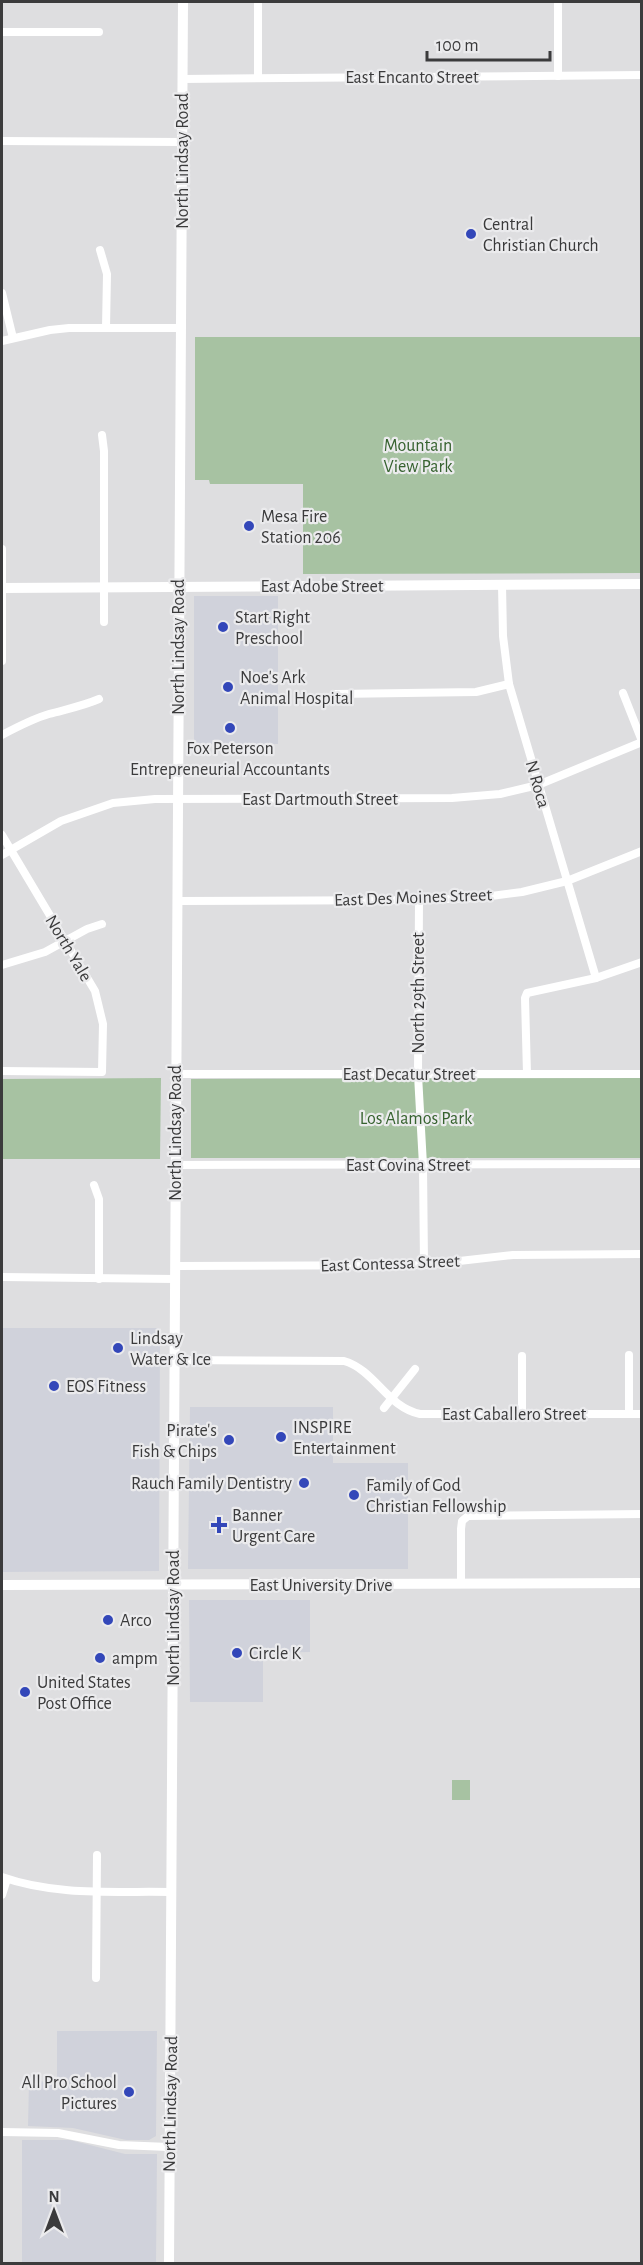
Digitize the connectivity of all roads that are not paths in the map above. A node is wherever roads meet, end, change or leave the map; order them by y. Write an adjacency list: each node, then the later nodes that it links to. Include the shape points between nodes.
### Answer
1 (183, 2): 9 (main road, North Lindsay Road)
2 (258, 2): 8 (street)
3 (558, 2): 7 (street)
4 (2, 32): 5 (street)
5 (99, 32)
6 (642, 75): 7 (street, East Encanto Street)
7 (558, 76): 8 (street, East Encanto Street)
8 (258, 78): 9 (street, East Encanto Street)
9 (182, 79): 11 (main road, North Lindsay Road)
10 (2, 141): 11 (street)
11 (182, 142): 15 (main road, North Lindsay Road)
12 (100, 250): 14 (street, via 107,274)
13 (2, 292): 16 (street)
14 (106, 328): 15 (street); 16 (street, via 69,328)
15 (181, 328): 23 (main road, North Lindsay Road)
16 (13, 338): 17 (street)
17 (2, 341)
18 (102, 435): 22 (street)
19 (2, 549): 24 (street)
20 (642, 584): 21 (main road, East Adobe Street)
21 (502, 585): 23 (main road, East Adobe Street); 27 (street, N Roca)
22 (104, 587): 23 (main road, East Adobe Street); 24 (main road, East Adobe Street); 25 (street)
23 (179, 587): 34 (main road, North Lindsay Road)
24 (2, 588): 26 (street)
25 (104, 622)
26 (2, 661)
27 (509, 684): 29 (street, via 476,692); 33 (street, N Roca)
28 (623, 693): 32 (street)
29 (336, 694)
30 (99, 699): 31 (street, via 26,722)
31 (2, 735)
32 (642, 742): 33 (street, East Dartmouth Street)
33 (538, 785): 34 (street, East Dartmouth Street, via 500,794 452,798); 39 (street, N Roca)
34 (177, 800): 36 (street, East Dartmouth Street, via 113,803 61,821); 41 (main road, North Lindsay Road)
35 (2, 835): 36 (street, North Yale)
36 (11, 850): 38 (street, East Dartmouth Street); 43 (street, North Yale)
37 (642, 851): 39 (street, East Des Moines Street)
38 (2, 855)
39 (567, 881): 40 (street, East Des Moines Street, via 522,892); 46 (street, N Roca)
40 (419, 900): 41 (street, East Des Moines Street); 51 (street, North 29th Street)
41 (177, 901): 48 (main road, North Lindsay Road)
42 (102, 924): 43 (street)
43 (65, 941): 45 (street, via 45,952); 47 (street, North Yale, via 94,991 103,1024 102,1072)
44 (642, 962): 46 (street)
45 (2, 964)
46 (596, 978): 49 (street, via 527,993)
47 (2, 1071)
48 (176, 1074): 51 (street, East Decatur Street); 53 (main road, North Lindsay Road)
49 (527, 1074): 50 (street, East Decatur Street); 51 (street, East Decatur Street)
50 (642, 1074)
51 (418, 1075): 54 (street, North 29th Street)
52 (642, 1164): 54 (street, East Covina Street)
53 (175, 1165): 54 (street, East Covina Street); 58 (main road, North Lindsay Road)
54 (423, 1165): 57 (street, North 29th Street)
55 (94, 1185): 60 (street, via 99,1199)
56 (642, 1254): 57 (street, East Contessa Street, via 513,1255)
57 (424, 1265): 58 (street, East Contessa Street)
58 (175, 1266): 61 (main road, North Lindsay Road)
59 (2, 1277): 60 (street)
60 (99, 1279): 61 (street)
61 (175, 1279): 64 (main road, North Lindsay Road)
62 (629, 1355): 69 (street)
63 (522, 1356): 68 (street)
64 (174, 1360): 66 (street, East Caballero Street, via 344,1361 361,1369); 75 (main road, North Lindsay Road)
65 (415, 1369): 66 (street)
66 (391, 1399): 67 (street); 68 (street, East Caballero Street, via 420,1414)
67 (384, 1408)
68 (522, 1414): 69 (street, East Caballero Street)
69 (629, 1414): 70 (street, East Caballero Street)
70 (642, 1414)
71 (642, 1514): 73 (street, via 464,1518)
72 (642, 1583): 73 (main road, East University Drive)
73 (461, 1584): 75 (main road, East University Drive)
74 (2, 1585): 75 (main road, East University Drive)
75 (173, 1585): 79 (main road, North Lindsay Road)
76 (97, 1855): 78 (street)
77 (4, 1878): 78 (street, via 49,1888); 80 (street)
78 (96, 1891): 79 (street); 81 (street)
79 (171, 1892): 83 (main road, North Lindsay Road)
80 (2, 1895)
81 (96, 1978)
82 (2, 2132): 83 (street, via 69,2134 119,2145)
83 (169, 2147): 84 (main road, North Lindsay Road)
84 (169, 2264)

